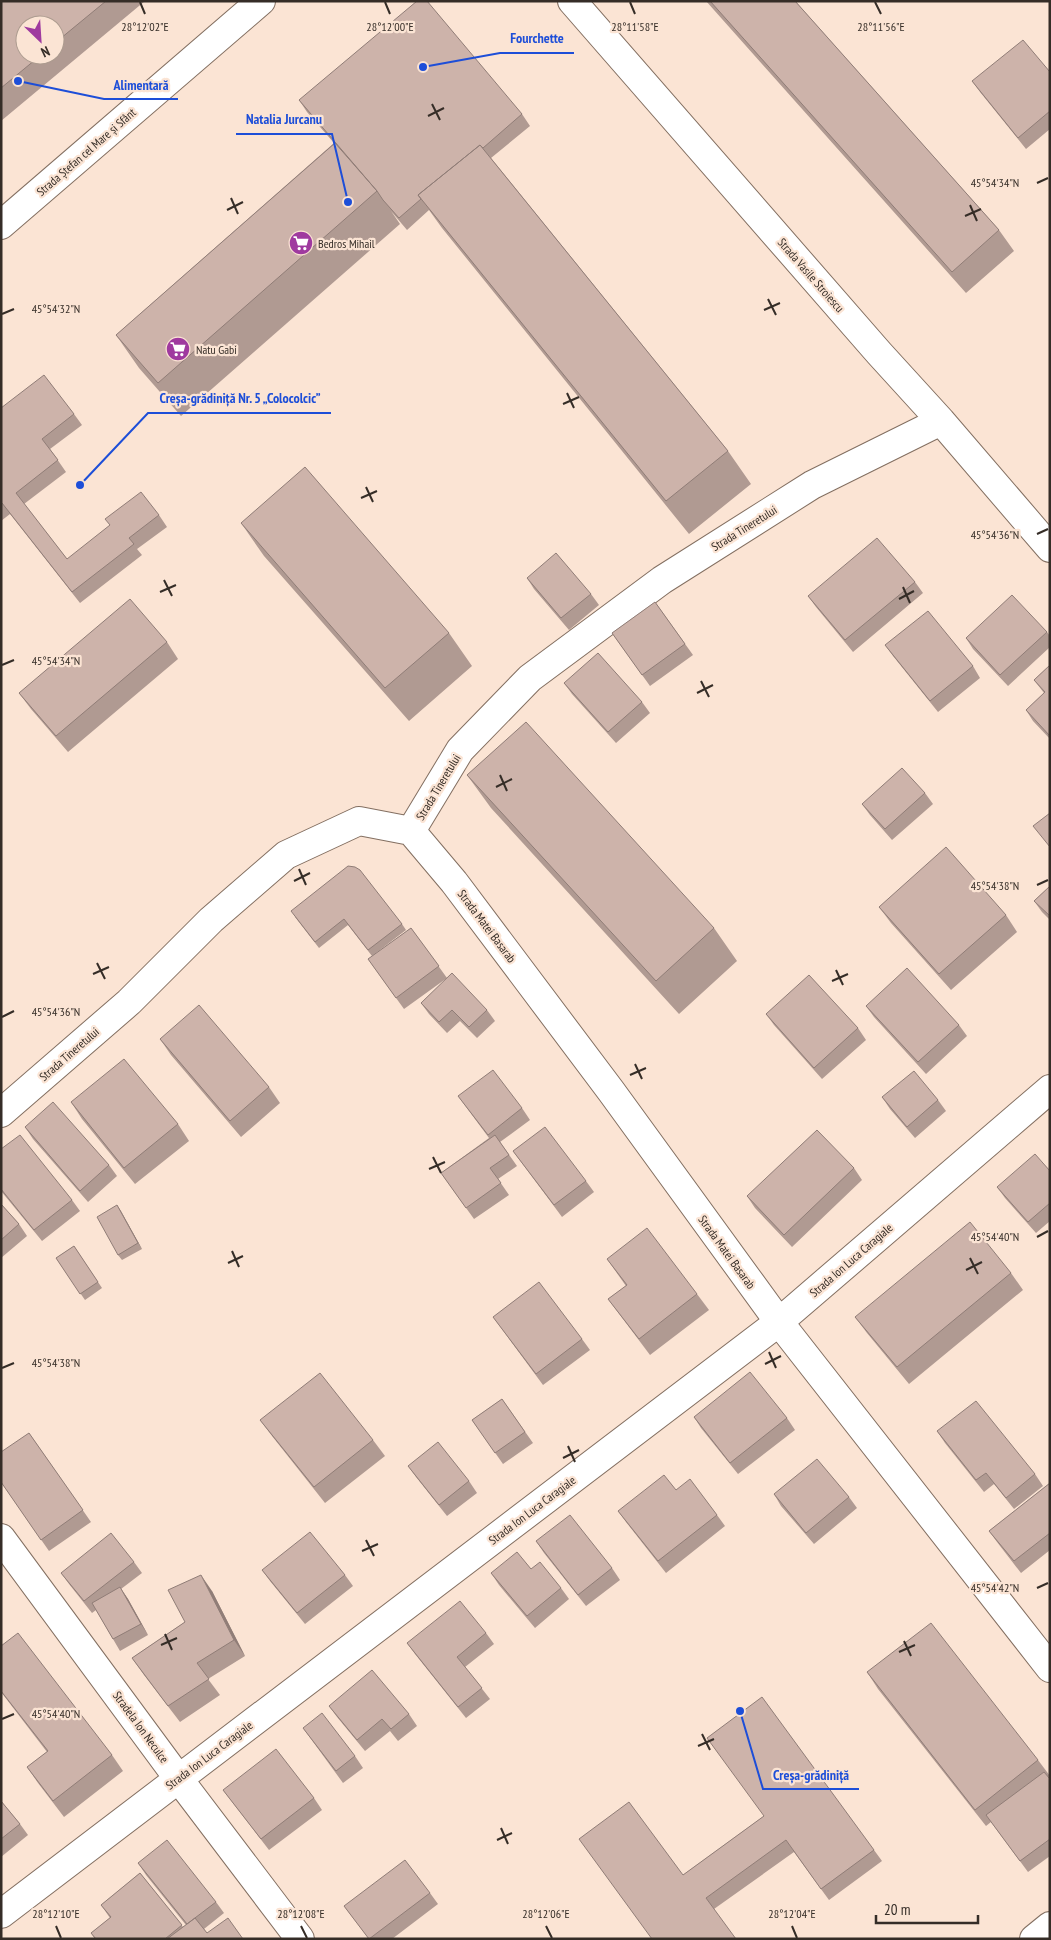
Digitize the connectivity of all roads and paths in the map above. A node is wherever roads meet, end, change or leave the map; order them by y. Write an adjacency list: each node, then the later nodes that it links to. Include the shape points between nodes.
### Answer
1 (261, 1): 3 (street, Strada Ștefan cel Mare și Sfânt)
2 (572, 1): 4 (street, Strada Vasile Stroiescu)
3 (1, 225)
4 (942, 421): 5 (street, Strada Vasile Stroiescu); 6 (street, Strada Tineretului, via 812,485 662,580 530,678 460,750)
5 (1050, 548)
6 (410, 832): 8 (street, Strada Tineretului, via 359,821 286,855 211,920 129,1002); 9 (street, Strada Matei Basarab, via 466,897)
7 (1050, 1090): 9 (street, Strada Ion Luca Caragiale)
8 (1, 1113)
9 (778, 1322): 11 (street, Strada Matei Basarab); 12 (street, Strada Ion Luca Caragiale)
10 (1, 1538): 12 (street, Stradela Ion Neculce)
11 (1050, 1668)
12 (178, 1778): 13 (street, Strada Ion Luca Caragiale); 15 (street, Stradela Ion Neculce)
13 (1, 1914)
14 (1050, 1926): 16 (street)
15 (300, 1939)
16 (1034, 1939)

